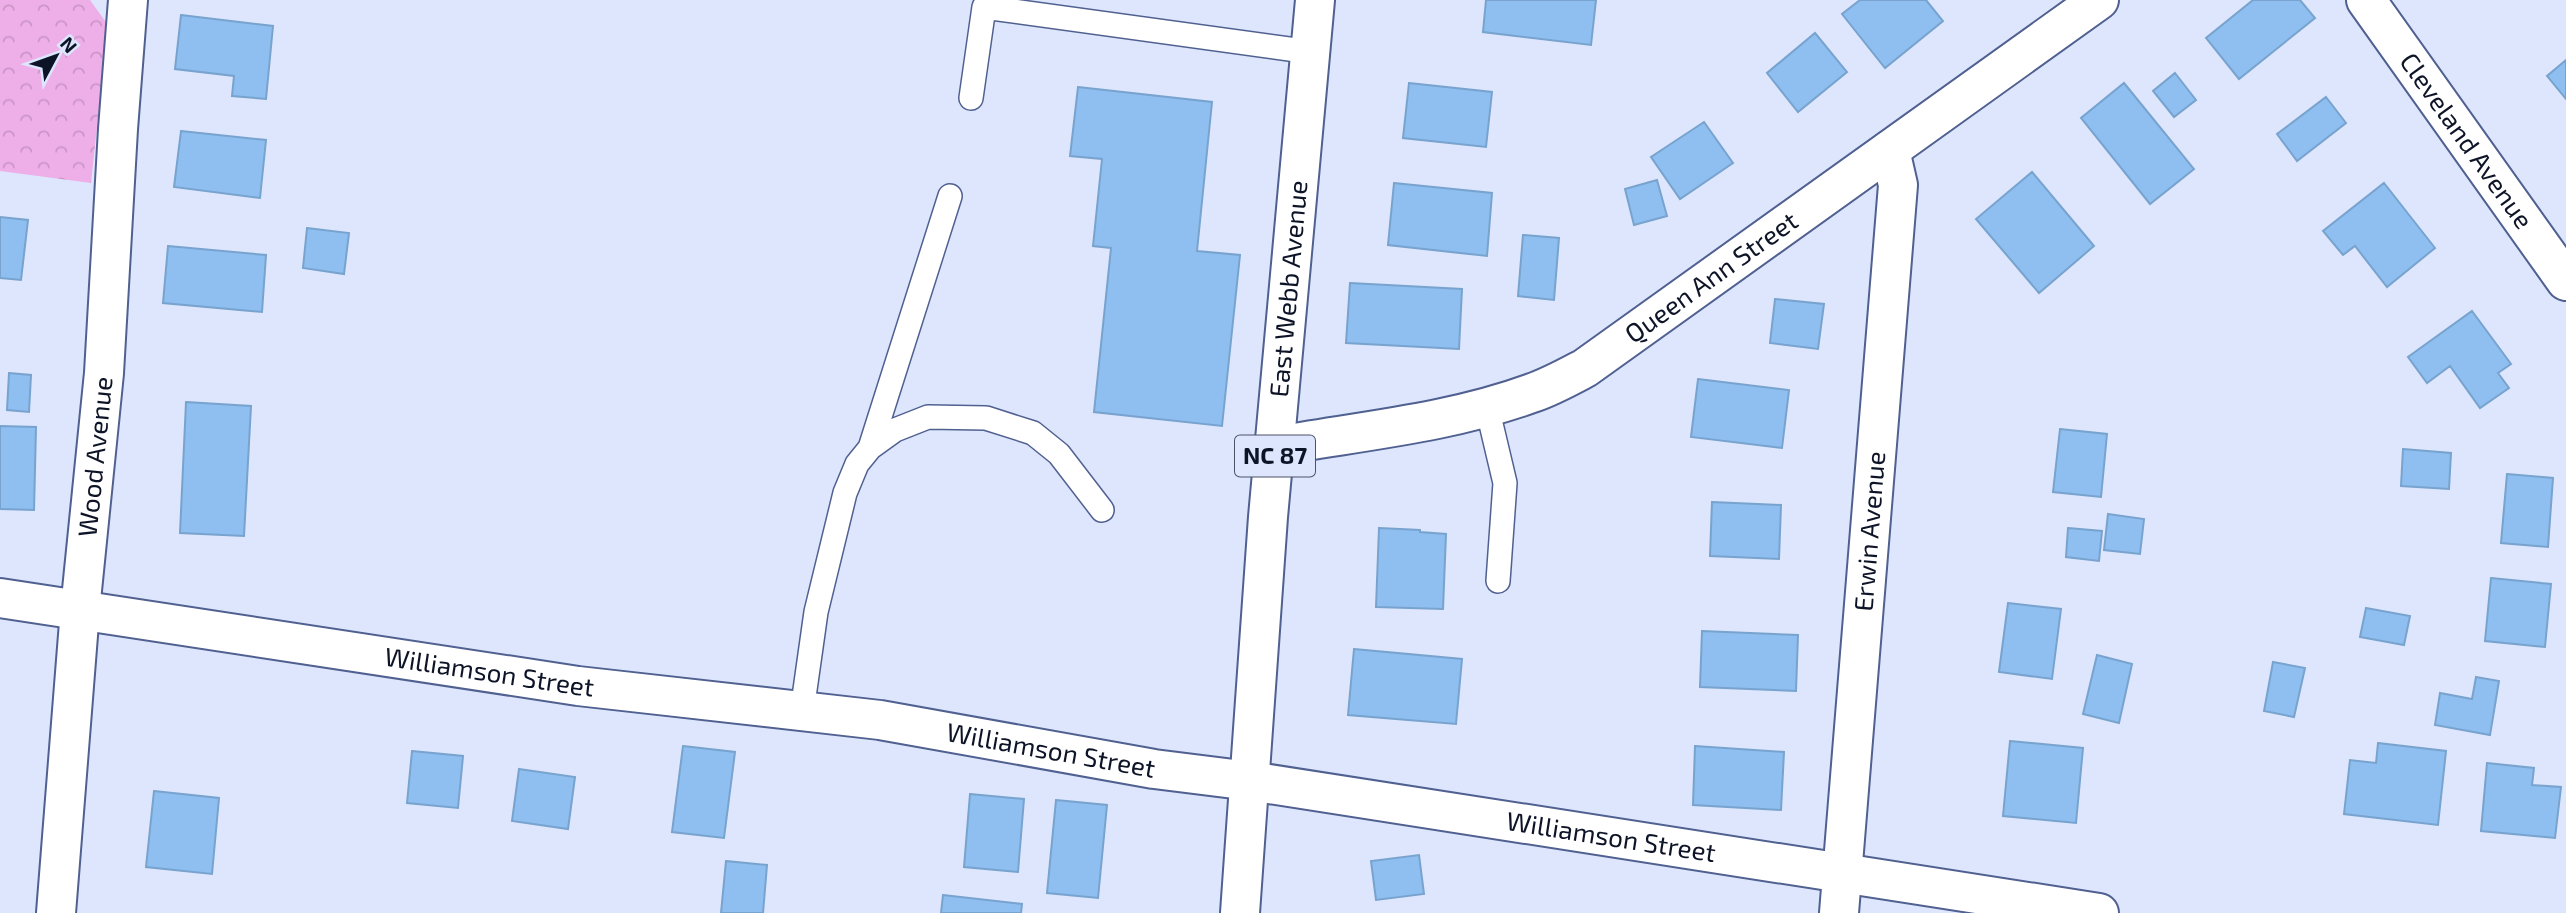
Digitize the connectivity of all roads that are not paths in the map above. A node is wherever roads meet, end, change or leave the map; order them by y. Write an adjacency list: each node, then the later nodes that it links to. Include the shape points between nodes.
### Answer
1 (128, 0): 16 (main road, Wood Avenue, via 104,373)
2 (1315, 0): 5 (main road, East Webb Avenue / NC 87)
3 (2099, 0): 7 (main road, Queen Ann Street)
4 (2367, 0): 9 (main road, Cleveland Avenue)
5 (1311, 52): 6 (lane, via 984,7); 11 (main road, East Webb Avenue / NC 87)
6 (971, 99)
7 (1890, 150): 10 (main road, Queen Ann Street, via 1585,368 1534,393); 19 (main road, Erwin Avenue, via 1898,185)
8 (950, 196): 12 (lane)
9 (2566, 281)
10 (1487, 407): 11 (main road, Queen Ann Street); 14 (lane, via 1504,483)
11 (1276, 446): 18 (main road, East Webb Avenue / NC 87)
12 (870, 448): 13 (lane, via 895,430 928,417 986,418 1033,433 1059,454); 17 (lane, via 856,464 845,493 816,612)
13 (1102, 510)
14 (1498, 580)
15 (0, 598): 16 (main road, Williamson Street)
16 (80, 610): 17 (main road, Williamson Street, via 578,686); 20 (main road, Wood Avenue)
17 (802, 711): 18 (main road, Williamson Street)
18 (1250, 781): 19 (main road, Williamson Street); 21 (main road, East Webb Avenue / NC 87)
19 (1843, 874): 22 (main road, Erwin Avenue); 23 (main road, Williamson Street)
20 (55, 913)
21 (1240, 913)
22 (1839, 913)
23 (2099, 913)

